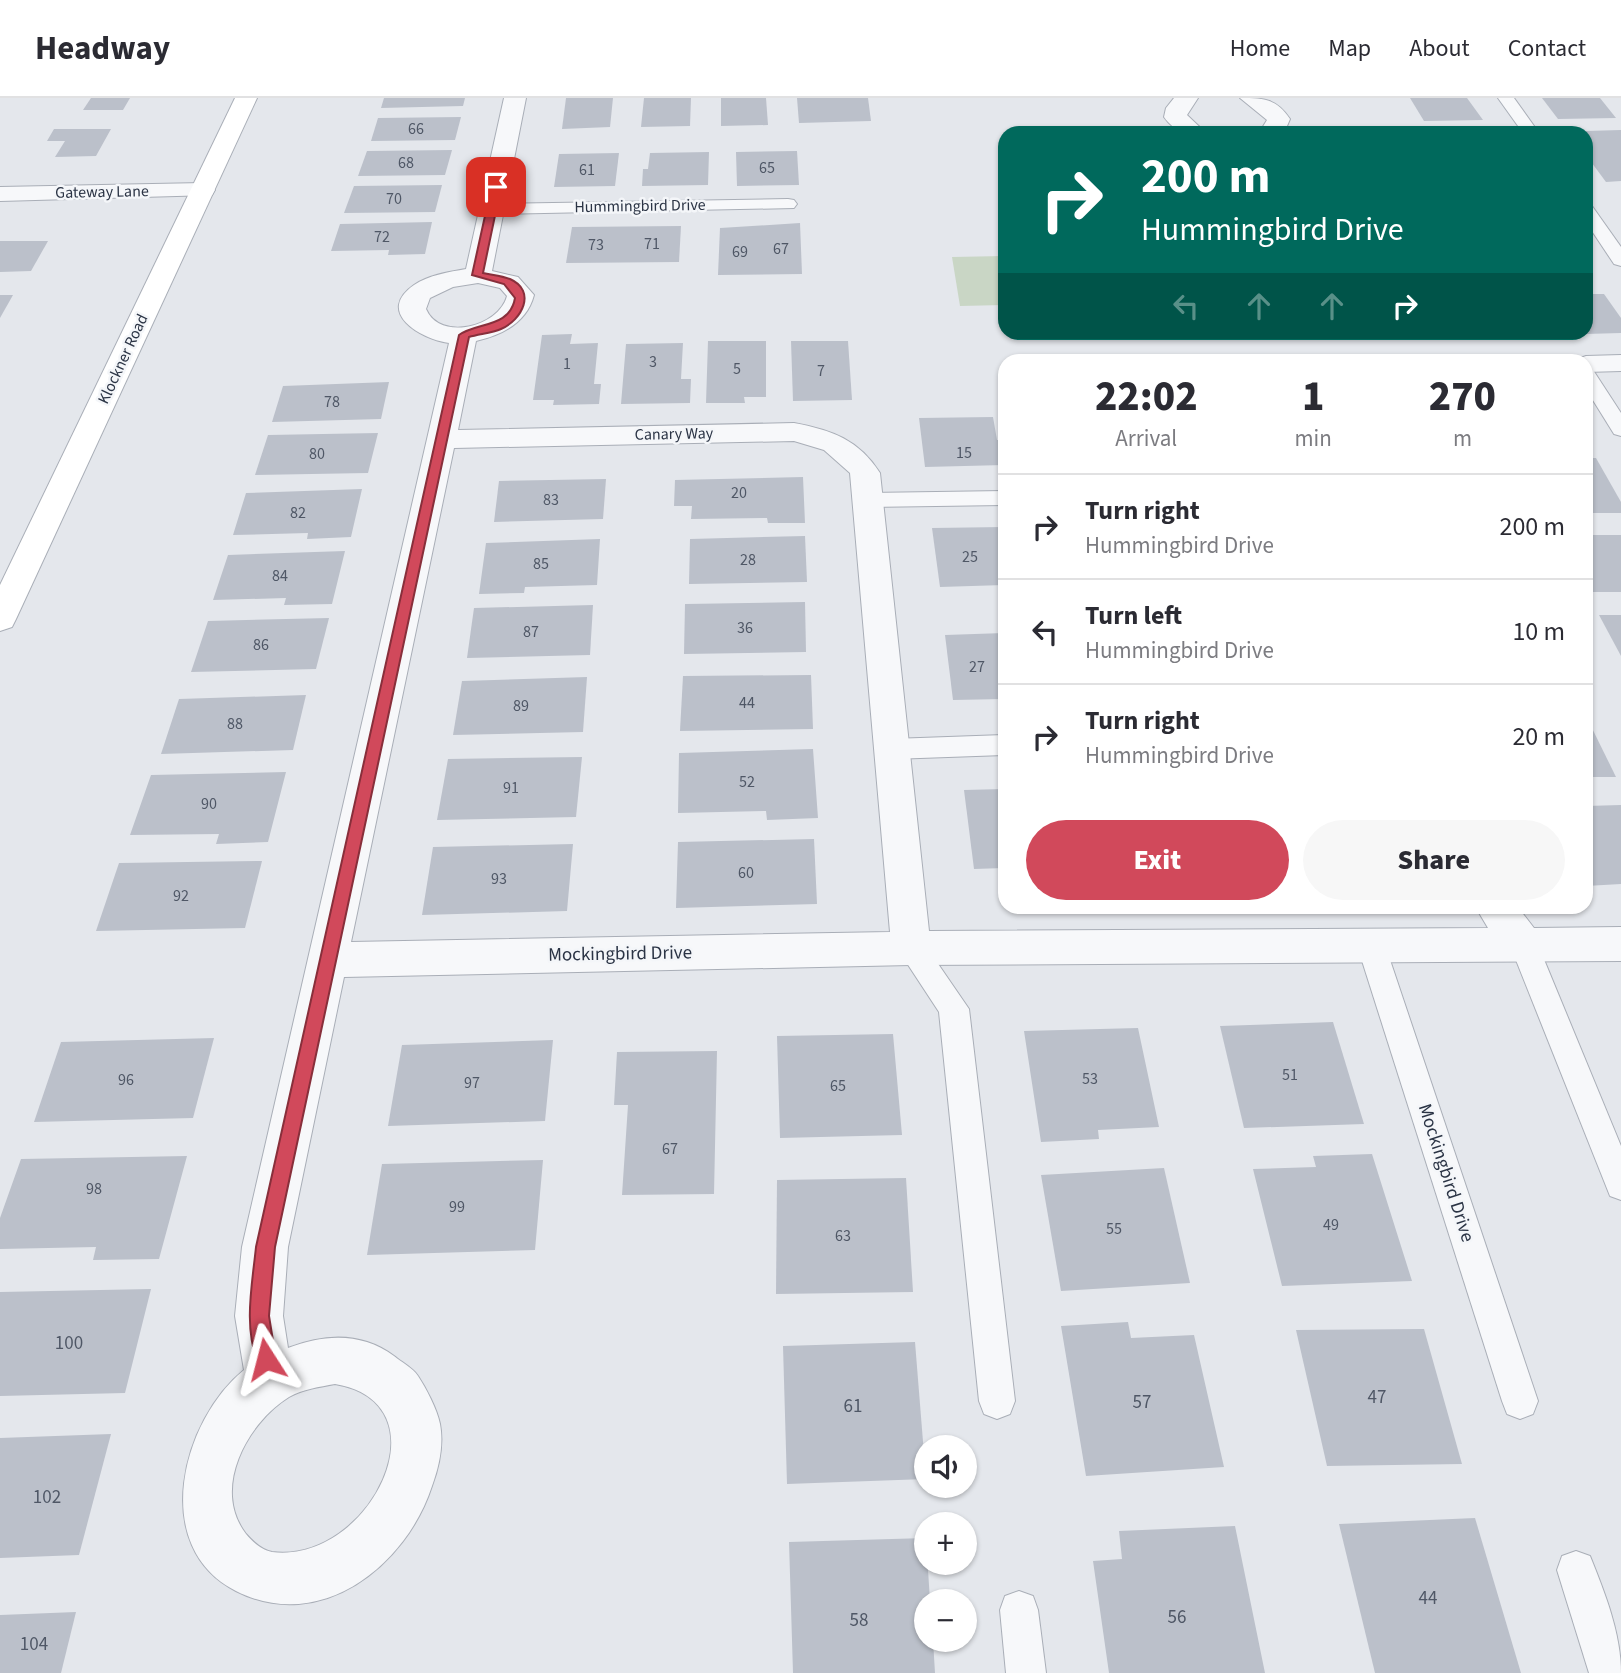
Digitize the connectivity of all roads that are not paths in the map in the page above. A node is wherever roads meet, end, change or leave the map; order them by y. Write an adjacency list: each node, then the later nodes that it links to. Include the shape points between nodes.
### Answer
1 (246, 98): 9 (main road, Klockner Road)
2 (515, 98): 12 (street)
3 (1187, 98): 6 (street, via 1175,117)
4 (1251, 98): 7 (street, via 1279,119)
5 (1506, 98): 8 (lane)
6 (1186, 126)
7 (1276, 126)
8 (1526, 126)
9 (203, 190): 10 (street, Gateway Lane); 24 (main road, Klockner Road)
10 (0, 194)
11 (788, 204): 12 (lane, Hummingbird Drive)
12 (491, 209): 15 (street)
13 (1593, 220): 14 (lane)
14 (1621, 260)
15 (478, 275): 16 (street, via 508,282 517,289 519,308 499,326); 16 (street, via 429,286 413,305 419,324)
16 (464, 335): 21 (street)
17 (1621, 363): 18 (street)
18 (1593, 364)
19 (1593, 385): 20 (lane)
20 (1621, 429)
21 (441, 439): 23 (street, Canary Way, via 794,432 839,445 856,459 865,473); 32 (street)
22 (998, 498): 23 (lane)
23 (868, 500): 26 (street, Canary Way)
24 (0, 619)
25 (998, 745): 26 (lane)
26 (892, 749): 31 (street, Canary Way)
27 (1500, 914): 30 (street)
28 (1621, 944): 30 (street, Mockingbird Drive)
29 (1371, 945): 30 (street, Mockingbird Drive); 31 (street, Mockingbird Drive); 36 (lane, Mockingbird Drive)
30 (1524, 945): 33 (lane)
31 (911, 948): 32 (street, Mockingbird Drive); 35 (lane, via 954,1009)
32 (329, 960): 34 (street, via 265,1247 259,1316)
33 (1621, 1185)
34 (270, 1380): 34 (street, via 242,1405 220,1437 209,1473 208,1509 219,1541 240,1565 271,1578 305,1579 341,1567 373,1544 397,1512 413,1477 416,1440 409,1407 391,1383 366,1366 335,1360 313,1363)
35 (997, 1401)
36 (1520, 1401)
37 (1576, 1570): 40 (lane)
38 (1019, 1610): 39 (lane)
39 (1026, 1673)
40 (1609, 1673)

